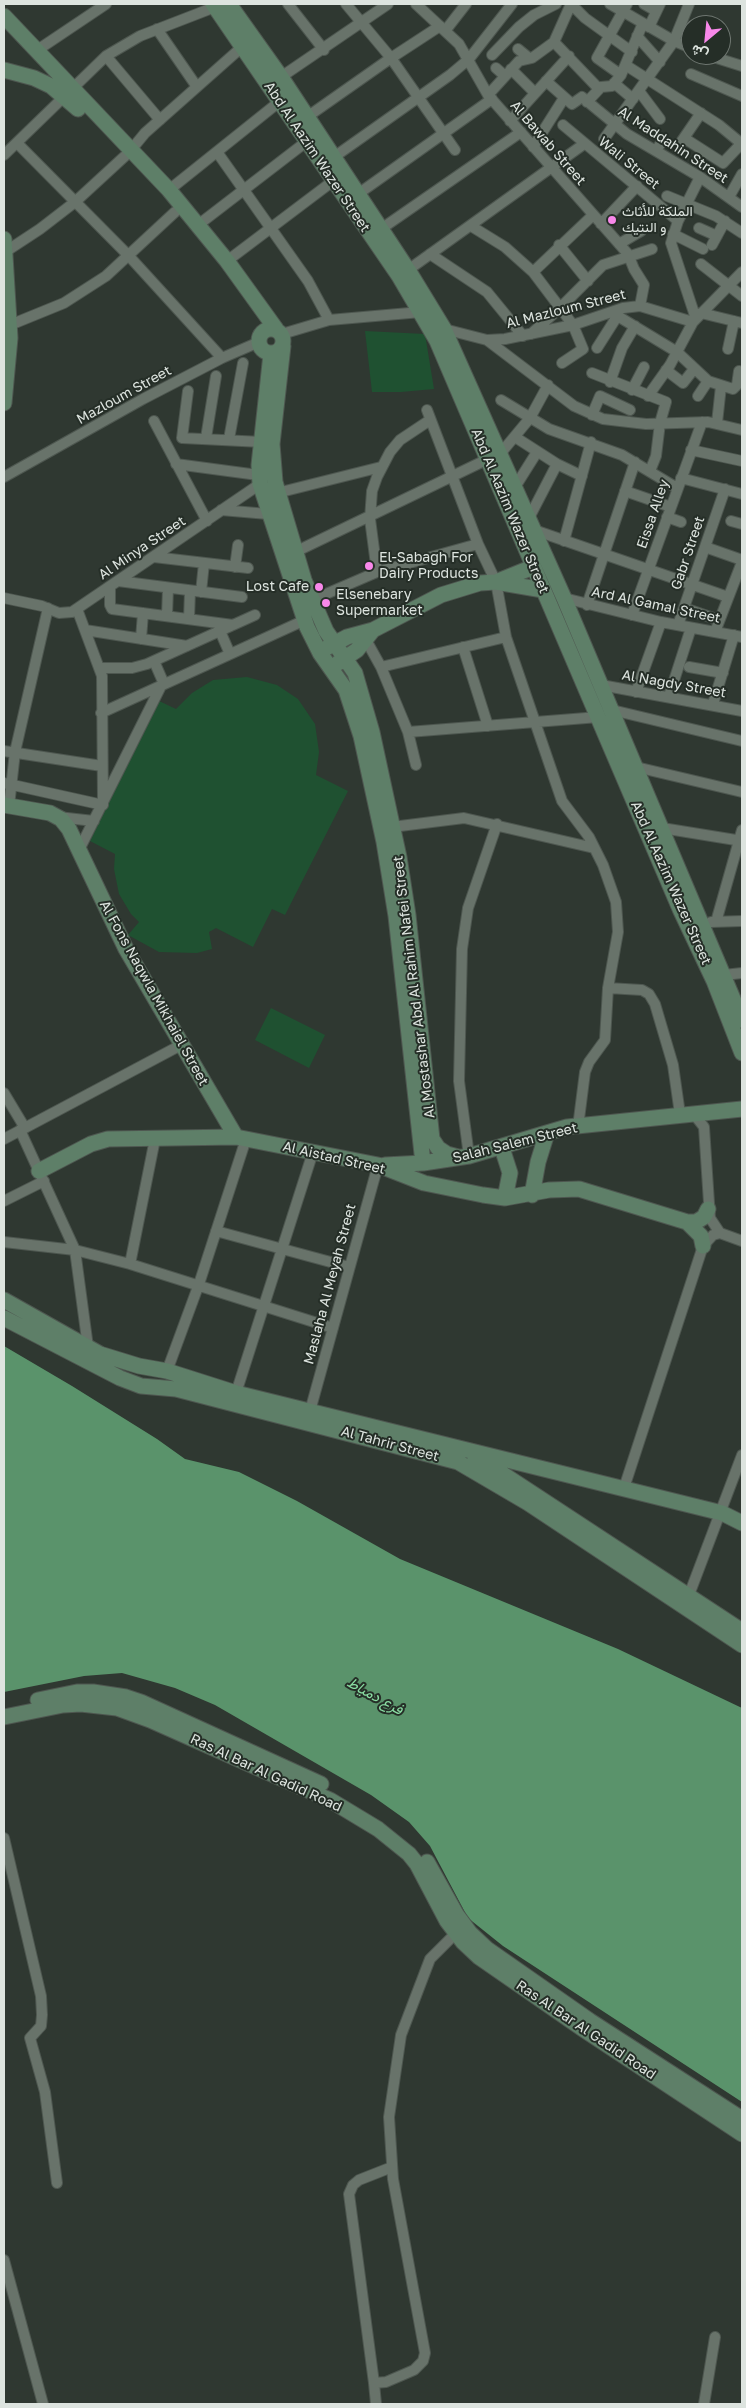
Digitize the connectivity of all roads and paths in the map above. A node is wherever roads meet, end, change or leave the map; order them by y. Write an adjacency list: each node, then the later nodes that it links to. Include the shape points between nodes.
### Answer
1 (106, 4): 30 (street)
2 (288, 4): 29 (street)
3 (346, 4): 18 (street)
4 (388, 4): 18 (street)
5 (466, 4): 21 (street)
6 (512, 4): 37 (street)
7 (556, 4): 14 (street)
8 (571, 4): 22 (street); 25 (street)
9 (610, 4): 16 (street)
10 (644, 4): 15 (street)
11 (689, 4): 24 (street)
12 (219, 5): 20 (street); 27 (street, Abd Al Aazim Wazer Street); 44 (street, Abd Al Aazim Wazer Street)
13 (422, 6): 21 (street, Al Bawab Street)
14 (541, 7): 32 (street)
15 (658, 7): 19 (street)
16 (625, 8): 19 (street); 22 (street)
17 (4, 16): 30 (street)
18 (363, 23): 29 (street); 35 (street)
19 (646, 25): 23 (street); 24 (street)
20 (157, 29): 33 (street); 47 (street)
21 (443, 29): 35 (street); 37 (street, Al Bawab Street)
22 (609, 36): 31 (street); 43 (street, via 597,58)
23 (637, 36): 31 (street); 38 (street)
24 (674, 41): 26 (street); 38 (street)
25 (554, 42): 34 (street); 36 (street)
26 (681, 44)
27 (242, 48): 47 (street); 56 (street, Abd Al Aazim Wazer Street)
28 (518, 49): 36 (street)
29 (324, 50): 44 (street)
30 (36, 51): 49 (street)
31 (632, 52): 43 (street)
32 (492, 55)
33 (106, 56): 49 (street); 61 (street)
34 (569, 56): 46 (street); 48 (street)
35 (391, 58): 54 (street); 59 (street)
36 (529, 58): 41 (street, via 521,60)
37 (469, 59): 53 (street, Al Bawab Street, via 477,79); 54 (street)
38 (660, 62): 45 (street)
39 (496, 68): 41 (street)
40 (4, 70): 49 (street)
41 (508, 72): 50 (street); 53 (street)
42 (691, 74): 52 (street)
43 (621, 75): 45 (street); 48 (street, via 610,87); 51 (street)
44 (282, 77): 59 (street, Abd Al Aazim Wazer Street)
45 (647, 79): 51 (street); 58 (street)
46 (546, 82): 50 (street); 55 (street)
47 (197, 87): 61 (street)
48 (600, 88): 57 (street)
49 (68, 92): 70 (street); 78 (street)
50 (535, 93): 62 (street)
51 (636, 95): 60 (street); 64 (street)
52 (742, 96)
53 (490, 97): 62 (street, Al Bawab Street); 66 (street)
54 (420, 98): 66 (street); 80 (street)
55 (564, 98): 57 (street, via 572,104 581,96); 73 (street)
56 (279, 102): 77 (street); 80 (street, Abd Al Aazim Wazer Street)
57 (587, 102): 64 (street, Al Maddahin Street)
58 (701, 113): 67 (street); 72 (street)
59 (307, 117): 80 (street, Abd Al Aazim Wazer Street)
60 (660, 119)
61 (160, 120): 78 (street)
62 (510, 120): 65 (street, Al Bawab Street)
63 (563, 125): 71 (street, Wali Street)
64 (614, 125): 68 (street); 76 (street, Al Maddahin Street)
65 (521, 132): 73 (street, Al Bawab Street); 102 (street)
66 (443, 133): 75 (street); 87 (street)
67 (684, 138): 72 (street, via 723,163); 74 (street)
68 (604, 139)
69 (662, 141): 76 (street)
70 (17, 143): 79 (street); 90 (street)
71 (584, 144): 81 (street); 84 (street, Wali Street)
72 (742, 144)
73 (533, 147): 81 (street, Al Bawab Street)
74 (677, 148)
75 (454, 150)
76 (656, 151): 83 (street, Al Maddahin Street)
77 (217, 152): 85 (street); 86 (street)
78 (128, 153): 85 (street); 90 (street); 93 (street)
79 (4, 154)
80 (326, 160): 86 (street); 87 (street, Abd Al Aazim Wazer Street); 100 (street); 130 (street, Abd Al Aazim Wazer Street, via 399,276)
81 (551, 168): 94 (street, Al Bawab Street); 99 (street)
82 (742, 174): 89 (street)
83 (700, 177): 89 (street, Al Maddahin Street); 91 (street)
84 (637, 186): 95 (street, Wali Street); 97 (street)
85 (168, 190): 98 (street)
86 (244, 190): 98 (street); 100 (street)
87 (358, 194): 102 (street, Abd Al Aazim Wazer Street)
88 (667, 196): 91 (street)
89 (728, 197): 92 (street, Al Maddahin Street)
90 (75, 202): 110 (street); 112 (street)
91 (687, 204): 95 (street); 96 (street)
92 (742, 207)
93 (175, 212): 112 (street); 133 (street)
94 (593, 215): 97 (street, Al Bawab Street); 108 (street)
95 (678, 221): 105 (street)
96 (725, 221): 104 (street); 106 (street)
97 (601, 224): 107 (street, Al Bawab Street)
98 (198, 225): 114 (street)
99 (471, 226): 111 (street); 117 (street, via 505,247)
100 (271, 228): 114 (street); 126 (street, via 308,281)
101 (699, 228): 106 (street)
102 (381, 229): 116 (street, Abd Al Aazim Wazer Street)
103 (641, 231): 107 (street)
104 (742, 233)
105 (673, 234): 106 (street); 125 (street, via 672,246)
106 (710, 243)
107 (619, 244): 113 (street, Al Bawab Street)
108 (559, 245): 117 (street); 119 (street)
109 (652, 249): 113 (street)
110 (5, 253): 128 (street)
111 (430, 254): 116 (street); 132 (street, via 487,292)
112 (128, 255): 128 (street, via 106,276 64,303); 138 (street)
113 (629, 257): 119 (street, via 603,264); 122 (street, Al Bawab Street, via 644,285)
114 (227, 261): 133 (street)
115 (701, 264): 120 (street)
116 (408, 270): 130 (street, Abd Al Aazim Wazer Street)
117 (533, 272): 123 (street)
118 (742, 272): 120 (street)
119 (588, 281): 123 (street)
120 (728, 286): 121 (street); 125 (street)
121 (742, 296)
122 (640, 306): 124 (street, Al Mazloum Street); 125 (street, Al Mazloum Street)
123 (561, 307): 129 (street); 132 (street)
124 (614, 314): 129 (street, Al Mazloum Street); 131 (street); 135 (street)
125 (697, 318): 127 (street, Al Mazloum Street); 137 (street)
126 (329, 320): 130 (street, Mazloum Street); 133 (street, Mazloum Street)
127 (738, 322): 136 (street)
128 (10, 325): 156 (street)
129 (573, 325): 132 (street, Al Mazloum Street); 140 (street, via 583,349)
130 (436, 326): 134 (street, Al Mazloum Street); 172 (street, Abd Al Aazim Wazer Street)
131 (636, 326): 137 (street); 148 (street, via 622,348)
132 (527, 335): 134 (street, Al Mazloum Street)
133 (273, 339): 138 (street, Mazloum Street); 168 (street); 188 (street, Al Mostashar Abd Al Rahim Nafei Street)
134 (487, 340): 149 (street)
135 (597, 348)
136 (728, 349)
137 (677, 352): 142 (street); 143 (street)
138 (222, 358): 181 (street, Mazloum Street)
139 (243, 363): 167 (street)
140 (562, 364)
141 (644, 368): 151 (street)
142 (694, 369): 143 (street, via 683,383); 147 (street)
143 (666, 370): 153 (street)
144 (739, 371): 150 (street, via 736,388)
145 (592, 373): 148 (street)
146 (216, 376): 166 (street)
147 (708, 381): 150 (street); 154 (street)
148 (610, 382): 151 (street)
149 (548, 385): 158 (street); 159 (street)
150 (722, 386): 163 (street)
151 (632, 390): 153 (street)
152 (188, 391): 166 (street, via 181,437)
153 (648, 396): 162 (street, via 666,402)
154 (698, 396)
155 (501, 400): 159 (street)
156 (4, 403)
157 (630, 410): 158 (street, via 600,396)
158 (592, 416): 162 (street, via 619,422)
159 (530, 418): 165 (street); 169 (street, via 549,429)
160 (154, 422): 175 (street)
161 (702, 422): 162 (street); 163 (street); 170 (street, Eissa Alley)
162 (660, 423): 178 (street, via 656,456)
163 (717, 423): 164 (street)
164 (742, 430)
165 (516, 437): 171 (street); 172 (street)
166 (206, 438): 167 (street)
167 (229, 439): 168 (street)
168 (262, 442): 182 (street)
169 (591, 442): 174 (street); 180 (street)
170 (691, 450): 173 (street); 183 (street, Eissa Alley)
171 (537, 452): 176 (street); 184 (street)
172 (494, 456): 179 (street); 184 (street, Abd Al Aazim Wazer Street); 207 (street, Abd Al Aazim Wazer Street)
173 (742, 461)
174 (635, 462): 178 (street); 186 (street)
175 (176, 464): 182 (street); 194 (street)
176 (557, 464): 180 (street); 196 (street)
177 (381, 467): 179 (street, via 400,440 428,415); 188 (street); 191 (street, via 372,492)
178 (650, 471): 183 (street)
179 (451, 476): 191 (street); 199 (street)
180 (582, 476): 198 (street)
181 (4, 477)
182 (259, 480): 188 (street); 190 (street, Al Minya Street)
183 (679, 483): 185 (street); 189 (street, Eissa Alley)
184 (515, 487): 196 (street, Abd Al Aazim Wazer Street)
185 (725, 489): 187 (street); 201 (street, Gabr Street)
186 (625, 491): 189 (street); 203 (street)
187 (742, 494)
188 (272, 497): 190 (street); 202 (street, Al Mostashar Abd Al Rahim Nafei Street); 232 (street, Al Mostashar Abd Al Rahim Nafei Street)
189 (670, 507): 192 (street, Eissa Alley)
190 (221, 510): 194 (street, Al Minya Street)
191 (370, 515): 202 (street); 211 (street)
192 (667, 518): 195 (street); 210 (street, Eissa Alley)
193 (731, 520): 197 (street)
194 (206, 521): 204 (street, Al Minya Street)
195 (681, 522)
196 (531, 524): 198 (street); 221 (street, Abd Al Aazim Wazer Street)
197 (742, 524)
198 (564, 541): 203 (street)
199 (478, 544): 211 (street); 212 (street)
200 (238, 545): 208 (street)
201 (705, 547): 206 (street); 214 (street, Gabr Street)
202 (295, 552): 222 (street, Al Mostashar Abd Al Rahim Nafei Street)
203 (604, 554): 210 (street); 223 (street)
204 (154, 556): 205 (street); 213 (street, Al Minya Street)
205 (204, 563): 208 (street); 217 (street)
206 (742, 563): 219 (street)
207 (533, 566): 212 (street); 216 (street, Abd Al Aazim Wazer Street)
208 (235, 567): 209 (street)
209 (248, 568)
210 (648, 570): 214 (street); 229 (street, Eissa Alley)
211 (376, 572): 222 (street)
212 (496, 582): 216 (street); 241 (street, via 480,583 441,595); 242 (street)
213 (114, 584): 215 (street); 226 (street, Al Minya Street); 227 (street, via 112,609)
214 (692, 585): 219 (street); 225 (street, Gabr Street)
215 (168, 588): 217 (street); 230 (street)
216 (543, 590): 264 (street, Abd Al Aazim Wazer Street)
217 (195, 592): 218 (street); 231 (street)
218 (242, 597)
219 (728, 597): 233 (street)
220 (4, 598): 224 (street)
221 (564, 598): 223 (street, Ard Al Gamal Street); 258 (street, Abd Al Aazim Wazer Street)
222 (312, 600): 245 (street, Al Mostashar Abd Al Rahim Nafei Street)
223 (587, 604): 229 (street, Ard Al Gamal Street)
224 (48, 608): 226 (street, via 59,613); 271 (street)
225 (684, 608): 233 (street); 236 (street, Gabr Street)
226 (77, 609): 238 (street)
227 (143, 613): 230 (street); 244 (street)
228 (255, 615): 235 (street)
229 (632, 615): 234 (street, Ard Al Gamal Street)
230 (167, 616): 231 (street)
231 (189, 619): 235 (street)
232 (305, 620): 248 (street, Al Mostashar Abd Al Rahim Nafei Street); 249 (street)
233 (719, 620): 240 (street)
234 (662, 622): 236 (street, Ard Al Gamal Street); 259 (street)
235 (234, 625): 239 (street)
236 (678, 625): 237 (street, Ard Al Gamal Street)
237 (691, 628): 240 (street, Ard Al Gamal Street); 260 (street)
238 (86, 630): 244 (street); 254 (street)
239 (220, 632): 246 (street); 249 (street)
240 (714, 632): 243 (street, Ard Al Gamal Street)
241 (370, 635): 245 (street); 250 (street); 255 (street)
242 (506, 636): 247 (street); 265 (street)
243 (738, 636): 256 (street)
244 (141, 639): 246 (street)
245 (335, 643): 248 (street); 250 (street, Al Mostashar Abd Al Rahim Nafei Street)
246 (188, 646): 251 (street)
247 (463, 647): 255 (street); 266 (street)
248 (320, 652): 252 (street, Al Mostashar Abd Al Rahim Nafei Street)
249 (230, 654): 257 (street)
250 (347, 659): 252 (street); 282 (street, Al Mostashar Abd Al Rahim Nafei Street, via 355,673 372,732)
251 (154, 661): 254 (street, via 132,668); 257 (street)
252 (330, 667): 311 (street, Al Mostashar Abd Al Rahim Nafei Street, via 350,699 384,842 403,971)
253 (689, 667): 256 (street)
254 (100, 668): 263 (street, via 103,688)
255 (381, 668): 268 (street)
256 (723, 673): 261 (street)
257 (163, 685): 263 (street); 278 (street)
258 (601, 685): 259 (street, Al Nagdy Street); 264 (street, Abd Al Aazim Wazer Street)
259 (636, 692): 260 (street, Al Nagdy Street)
260 (669, 696): 261 (street, Al Nagdy Street)
261 (713, 704): 262 (street, Al Nagdy Street)
262 (742, 711)
263 (101, 713): 273 (street)
264 (606, 713): 265 (street); 267 (street, Abd Al Aazim Wazer Street); 269 (street)
265 (536, 723): 266 (street); 285 (street, via 562,801)
266 (488, 726): 268 (street)
267 (612, 729): 274 (street, Abd Al Aazim Wazer Street); 287 (street, Abd Al Aazim Wazer Street)
268 (408, 732): 272 (street)
269 (742, 741)
270 (4, 751): 271 (street)
271 (15, 752): 273 (street); 275 (street)
272 (416, 764)
273 (102, 766): 278 (street)
274 (636, 767): 276 (street); 283 (street, Abd Al Aazim Wazer Street)
275 (7, 784): 277 (street); 278 (street)
276 (742, 792)
277 (7, 805): 279 (street, via 44,811)
278 (102, 805): 280 (street)
279 (58, 817): 280 (street); 286 (street, Al Fons Naqwla Mikhaiel Street, via 69,828)
280 (94, 821): 286 (street)
281 (497, 824): 282 (street, via 464,818); 285 (street); 310 (street, via 468,908 462,949 459,1081)
282 (392, 827): 310 (street, Al Mostashar Abd Al Rahim Nafei Street, via 408,915 432,1139 447,1154)
283 (662, 828): 284 (street); 287 (street, Abd Al Aazim Wazer Street)
284 (741, 837): 290 (street)
285 (594, 848): 293 (street, via 603,865 618,915)
286 (79, 850): 295 (street, Al Fons Naqwla Mikhaiel Street, via 126,949)
287 (680, 888): 288 (street, Abd Al Aazim Wazer Street)
288 (687, 906): 290 (street, Abd Al Aazim Wazer Street); 296 (street, Abd Al Aazim Wazer Street)
289 (742, 921): 290 (street)
290 (709, 922): 292 (street, Abd Al Aazim Wazer Street)
291 (742, 973): 292 (street)
292 (724, 974): 294 (street, Abd Al Aazim Wazer Street)
293 (608, 988): 300 (street, via 642,990 649,994 655,1004); 301 (street, via 604,1040 588,1062 585,1072)
294 (742, 1020)
295 (181, 1045): 302 (street); 305 (street, Al Fons Naqwla Mikhaiel Street)
296 (742, 1053)
297 (4, 1092): 302 (street)
298 (742, 1109): 299 (street, Salah Salem Street)
299 (717, 1111): 300 (street, Salah Salem Street); 304 (street)
300 (686, 1113): 301 (street, Salah Salem Street); 304 (street, via 704,1127)
301 (578, 1127): 303 (street, Salah Salem Street)
302 (22, 1129): 306 (street); 313 (street)
303 (547, 1133): 308 (street, Salah Salem Street); 314 (street)
304 (705, 1136): 317 (street)
305 (241, 1138): 307 (street, Al Aistad Street); 309 (street, Al Aistad Street); 319 (street)
306 (4, 1139)
307 (155, 1139): 313 (street, Al Aistad Street, via 108,1139 92,1144); 326 (street)
308 (502, 1148): 310 (street, Salah Salem Street); 315 (street, via 510,1173)
309 (313, 1152): 312 (street, Al Aistad Street); 324 (street)
310 (464, 1157): 311 (street, Salah Salem Street)
311 (423, 1163): 312 (street, Salah Salem Street)
312 (378, 1164): 315 (street, Al Aistad Street, via 424,1183); 327 (street, Maslaha Al Meyah Street)
313 (41, 1176): 316 (street); 325 (street)
314 (532, 1195): 315 (street, Al Aistad Street); 318 (street, Al Aistad Street, via 549,1190 580,1189)
315 (505, 1198)
316 (4, 1202)
317 (708, 1210): 318 (street, via 696,1222); 320 (street)
318 (687, 1222): 323 (street, via 701,1236)
319 (216, 1231): 324 (street); 328 (street)
320 (720, 1233): 322 (street); 323 (street, via 707,1239)
321 (5, 1240): 325 (street)
322 (742, 1240)
323 (704, 1246): 343 (street)
324 (281, 1248): 327 (street); 330 (street)
325 (75, 1250): 326 (street); 333 (street)
326 (130, 1264): 328 (street)
327 (349, 1267): 332 (street, Maslaha Al Meyah Street)
328 (199, 1284): 330 (street); 336 (street)
329 (4, 1300): 333 (street, Al Tahrir Street)
330 (262, 1305): 332 (street); 339 (street)
331 (4, 1318): 337 (street, Al Tahrir Street)
332 (333, 1328): 340 (street, Maslaha Al Meyah Street)
333 (88, 1347): 334 (street, Al Tahrir Street)
334 (118, 1359): 335 (street, Al Tahrir Street); 337 (street, via 122,1370)
335 (151, 1368): 336 (street, Al Tahrir Street); 338 (street, via 143,1378)
336 (167, 1372): 339 (street, Al Tahrir Street)
337 (114, 1375): 338 (street, Al Tahrir Street)
338 (147, 1386): 348 (street, Al Tahrir Street, via 176,1389 458,1462 528,1503)
339 (236, 1393): 340 (street, Al Tahrir Street)
340 (310, 1411): 341 (street, Al Tahrir Street)
341 (469, 1451): 343 (street, Al Tahrir Street); 346 (street, Al Tahrir Street)
342 (742, 1455): 344 (street)
343 (624, 1488): 344 (street, Al Tahrir Street)
344 (722, 1513): 345 (street, Al Tahrir Street); 346 (street)
345 (742, 1523)
346 (689, 1596): 347 (street, Al Tahrir Street)
347 (742, 1631)
348 (742, 1645)
349 (4, 1708): 351 (street, Ras Al Bar Al Gadid Road, via 69,1693 110,1694 141,1702)
350 (4, 1717): 351 (street, Ras Al Bar Al Gadid Road, via 63,1705 117,1708)
351 (260, 1762): 353 (street, Ras Al Bar Al Gadid Road, via 363,1819 399,1845 417,1864); 354 (street, Ras Al Bar Al Gadid Road, via 336,1792 404,1836 427,1862 456,1914 478,1941)
352 (4, 1838): 358 (street, via 41,1996 41,2026 30,2038 45,2092)
353 (456, 1933): 354 (street, Ras Al Bar Al Gadid Road, via 484,1961); 357 (street, via 430,1959 401,2035 389,2117)
354 (586, 2025): 355 (street, Ras Al Bar Al Gadid Road); 356 (street, Ras Al Bar Al Gadid Road)
355 (742, 2119)
356 (742, 2134)
357 (392, 2166): 361 (street, via 359,2180 349,2194); 361 (street, via 425,2353 423,2361 409,2373)
358 (57, 2183)
359 (4, 2260): 362 (street)
360 (715, 2337): 364 (street)
361 (374, 2383): 363 (street)
362 (43, 2404)
363 (376, 2404)
364 (704, 2404)

